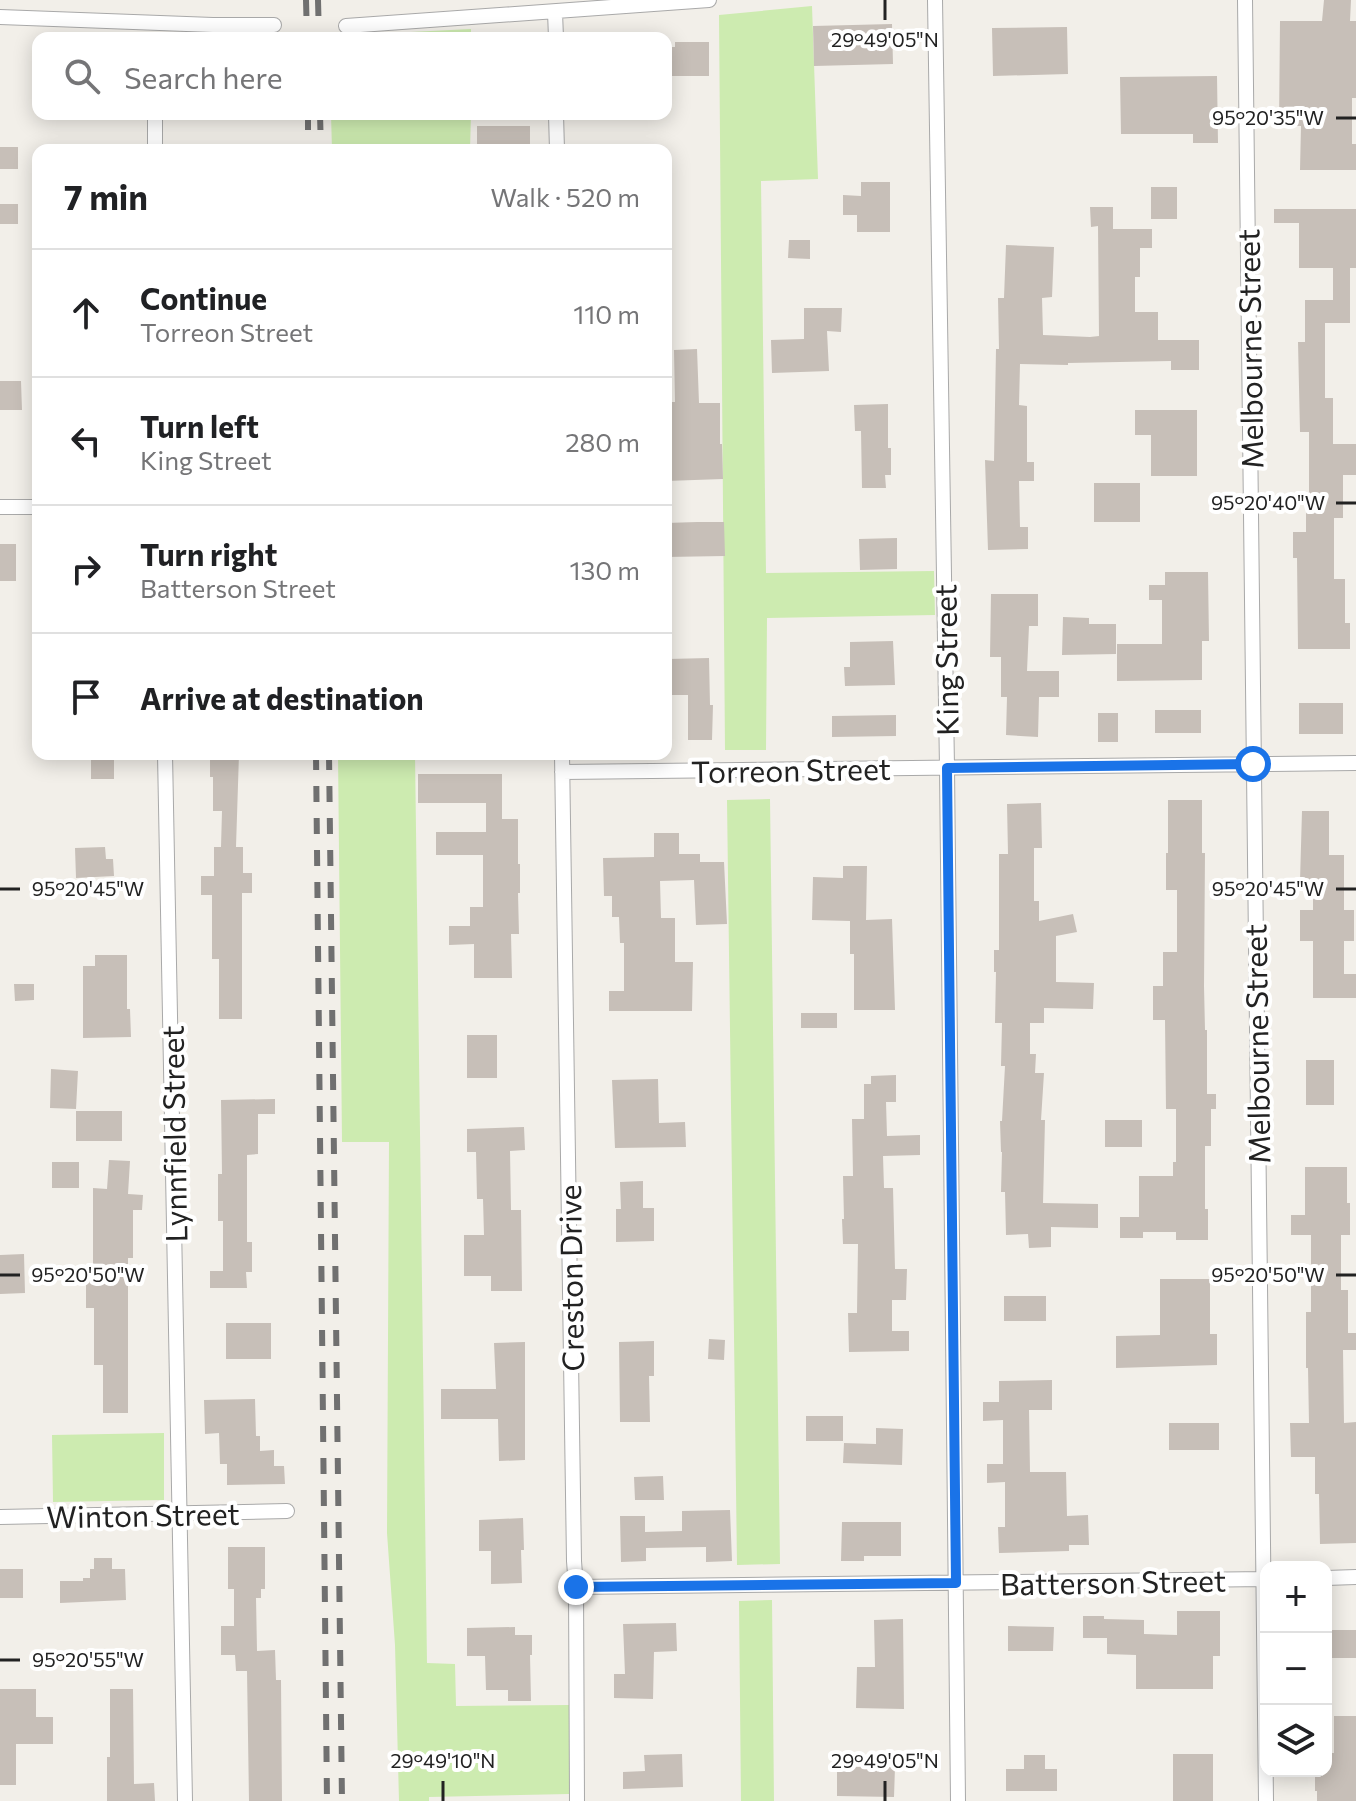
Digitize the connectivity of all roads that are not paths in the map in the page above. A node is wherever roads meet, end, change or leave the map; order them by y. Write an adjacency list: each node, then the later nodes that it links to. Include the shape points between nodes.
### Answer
1 (709, 0): 4 (street)
2 (935, 0): 21 (street, King Street)
3 (1245, 0): 20 (street, Melbourne Street)
4 (555, 12): 8 (street); 10 (street)
5 (0, 17): 6 (street)
6 (154, 22): 7 (street); 9 (street)
7 (274, 25)
8 (346, 26)
9 (154, 32)
10 (556, 32)
11 (155, 120): 13 (street)
12 (556, 120): 14 (street)
13 (155, 144)
14 (557, 144)
15 (0, 507): 16 (street)
16 (32, 507)
17 (165, 760): 24 (street, Lynnfield Street)
18 (562, 760): 22 (street, Creston Drive)
19 (1356, 763): 20 (street, Torreon Street)
20 (1253, 764): 21 (street, Torreon Street); 26 (street, Melbourne Street)
21 (947, 768): 22 (street, Torreon Street); 30 (street, King Street)
22 (562, 772): 31 (street, Creston Drive)
23 (287, 1511): 24 (street, Winton Street)
24 (181, 1514): 25 (street, Winton Street); 33 (street, Lynnfield Street)
25 (0, 1517)
26 (1265, 1561)
27 (1356, 1577): 28 (street)
28 (1332, 1578)
29 (1260, 1579): 30 (street, Batterson Street)
30 (956, 1583): 31 (street, Batterson Street); 35 (street, King Street)
31 (576, 1587): 34 (street, Creston Drive)
32 (1265, 1633): 36 (street, Melbourne Street)
33 (185, 1801)
34 (577, 1801)
35 (958, 1801)
36 (1266, 1801)

